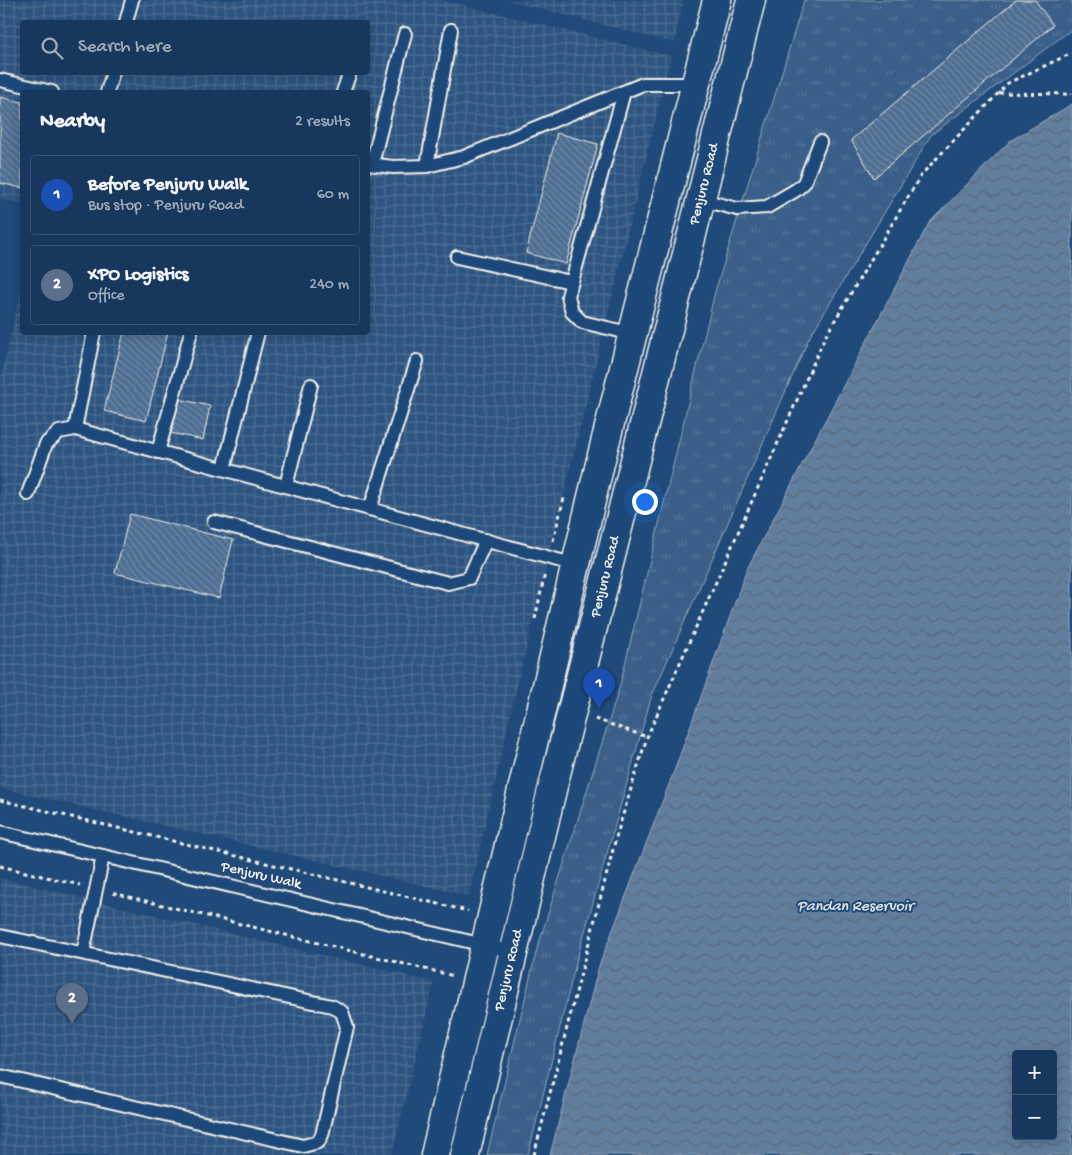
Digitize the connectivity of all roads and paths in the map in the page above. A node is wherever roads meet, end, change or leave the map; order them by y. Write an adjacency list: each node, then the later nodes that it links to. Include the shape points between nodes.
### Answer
1 (132, 0): 4 (lane)
2 (751, 0): 21 (main road, Penjuru Road)
3 (711, 2): 11 (main road, Penjuru Road)
4 (127, 20)
5 (451, 30): 20 (lane)
6 (405, 34): 19 (lane)
7 (1072, 53): 16 (path, via 1008,83)
8 (112, 75): 13 (lane)
9 (349, 75): 14 (lane)
10 (0, 80): 12 (lane)
11 (697, 84): 15 (lane, via 643,84); 24 (main road, Penjuru Road)
12 (43, 90)
13 (108, 90)
14 (344, 90)
15 (624, 92): 20 (lane, via 464,157); 23 (lane)
16 (998, 93): 17 (path); 40 (path, via 921,175 825,338)
17 (1072, 94)
18 (820, 142): 21 (lane, via 804,183 767,207 737,209)
19 (370, 164): 20 (lane)
20 (427, 166)
21 (699, 199): 39 (main road, Penjuru Road)
22 (457, 257): 23 (lane)
23 (572, 282): 24 (lane, via 568,296 572,312 582,322)
24 (633, 334): 38 (main road, Penjuru Road)
25 (93, 335): 30 (lane)
26 (190, 335): 31 (lane)
27 (257, 335): 32 (lane)
28 (417, 361): 35 (lane)
29 (311, 385): 33 (lane)
30 (75, 429): 31 (lane); 34 (lane, via 59,432 46,444)
31 (158, 452): 32 (lane)
32 (224, 470): 33 (lane)
33 (286, 486): 35 (lane)
34 (28, 494)
35 (370, 509): 37 (lane)
36 (214, 522): 37 (lane, via 448,583 469,578)
37 (486, 540): 38 (lane)
38 (576, 565): 48 (main road, Penjuru Road)
39 (573, 706): 40 (path, via 596,720); 49 (main road, Penjuru Road)
40 (646, 737): 55 (path, via 614,843)
41 (0, 800): 46 (path)
42 (0, 832): 43 (lane, Penjuru Walk)
43 (103, 856): 45 (lane); 48 (lane, Penjuru Walk)
44 (0, 866): 45 (path)
45 (96, 889): 50 (lane); 51 (path)
46 (476, 912)
47 (0, 936): 50 (lane)
48 (486, 946): 49 (lane, Penjuru Walk); 53 (main road, Penjuru Road)
49 (514, 952): 54 (main road, Penjuru Road)
50 (83, 953): 52 (lane, via 319,1003 342,1012 347,1027 318,1142 303,1146)
51 (460, 977)
52 (0, 1076)
53 (435, 1155)
54 (465, 1155)
55 (534, 1155)

